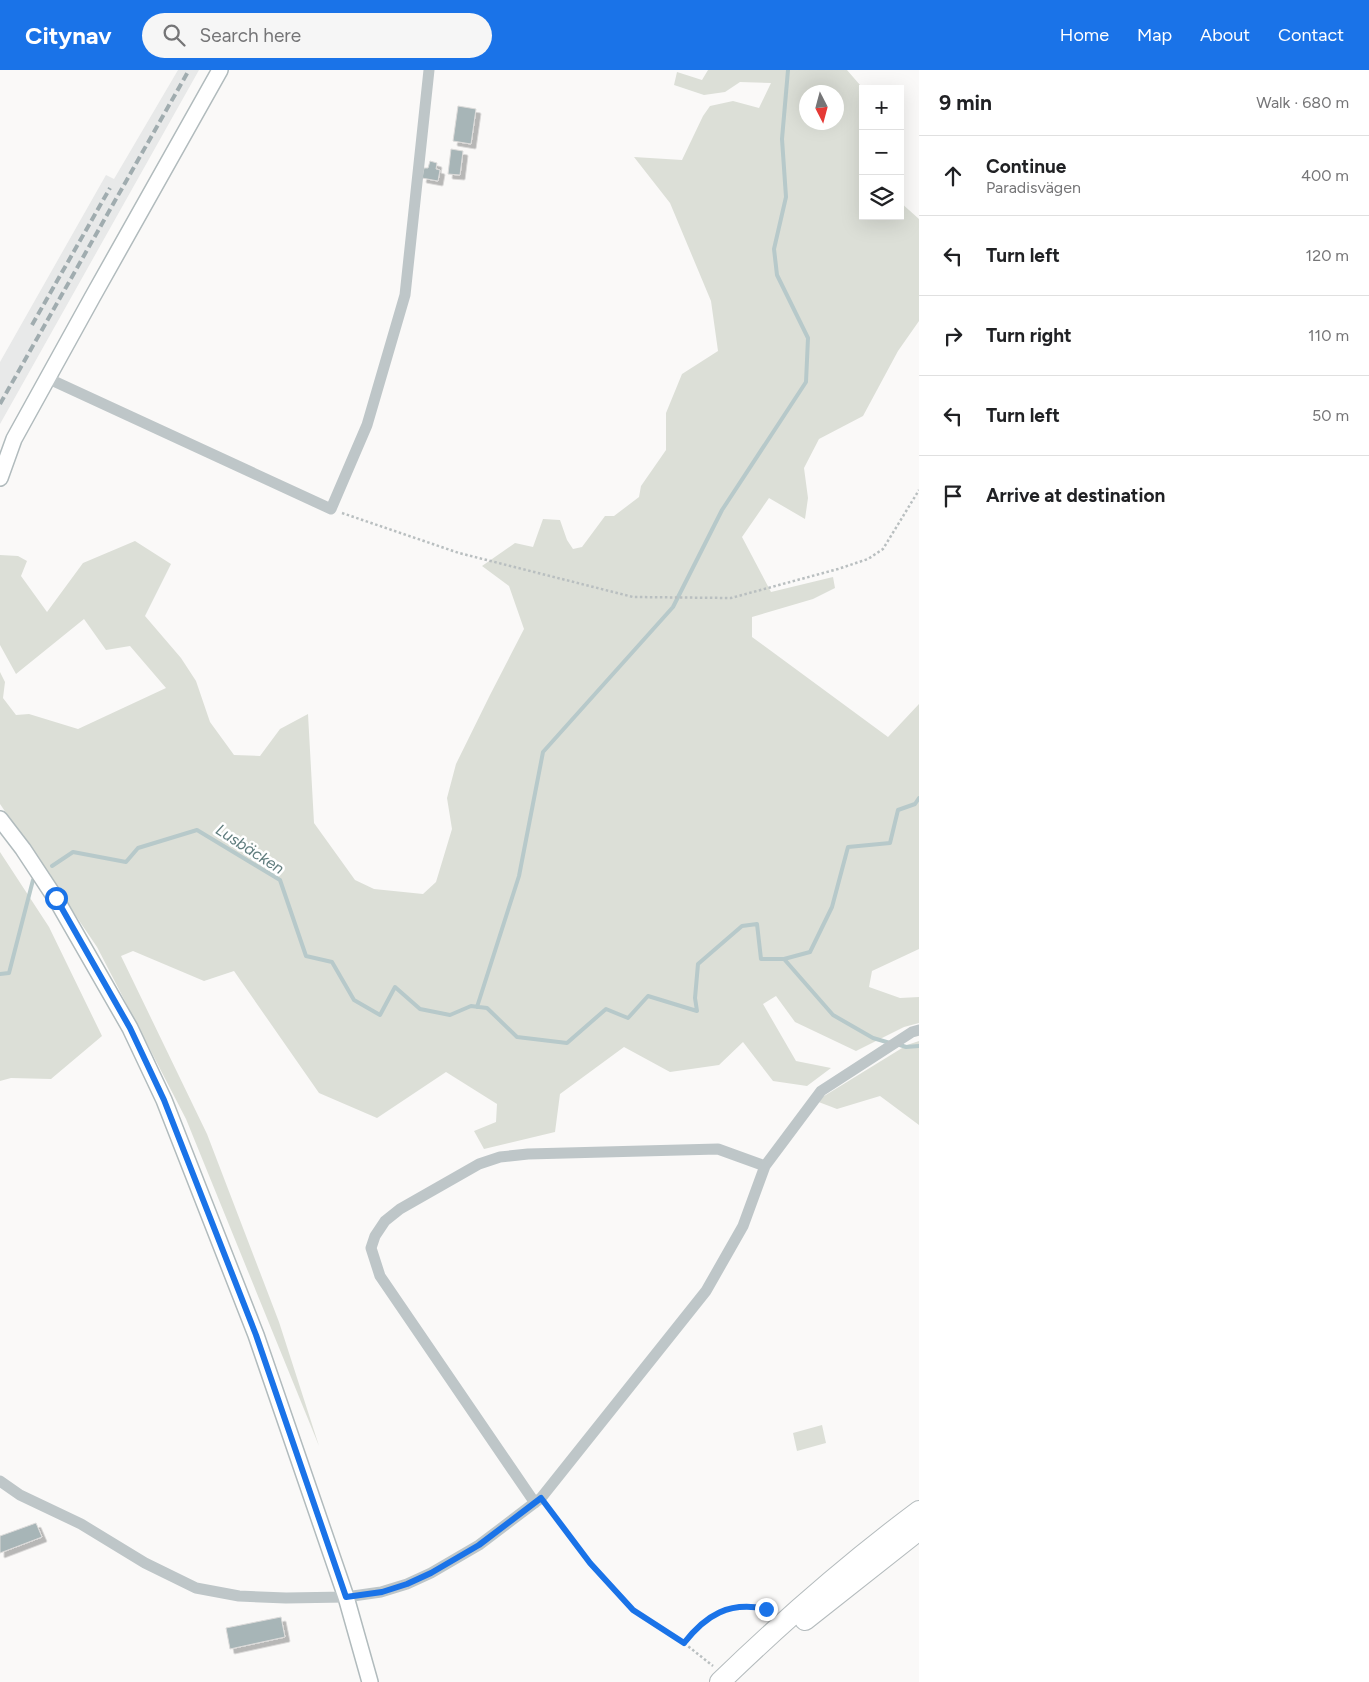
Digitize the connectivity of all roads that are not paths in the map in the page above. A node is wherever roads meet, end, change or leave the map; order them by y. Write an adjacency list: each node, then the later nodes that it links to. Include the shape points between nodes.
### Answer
1 (220, 70): 3 (street)
2 (429, 70): 3 (street, via 405,295 367,425 331,510)
3 (47, 378): 4 (street, via 14,440)
4 (0, 478)
5 (0, 819): 12 (street, via 56,898 130,1028 164,1100 256,1335)
6 (919, 1030): 7 (street, via 821,1090)
7 (765, 1166): 9 (street, via 742,1226 706,1291); 9 (street, via 718,1149 500,1157 479,1164 400,1208 385,1221 371,1248 380,1276)
8 (0, 1481): 12 (street, via 20,1495 81,1524 145,1563 196,1588 239,1596)
9 (538, 1500): 12 (street, via 479,1545 431,1573 382,1592)
10 (919, 1511): 13 (highway)
11 (919, 1530): 15 (highway, via 808,1618)
12 (346, 1597): 14 (street)
13 (719, 1676)
14 (370, 1682)
15 (737, 1682)

